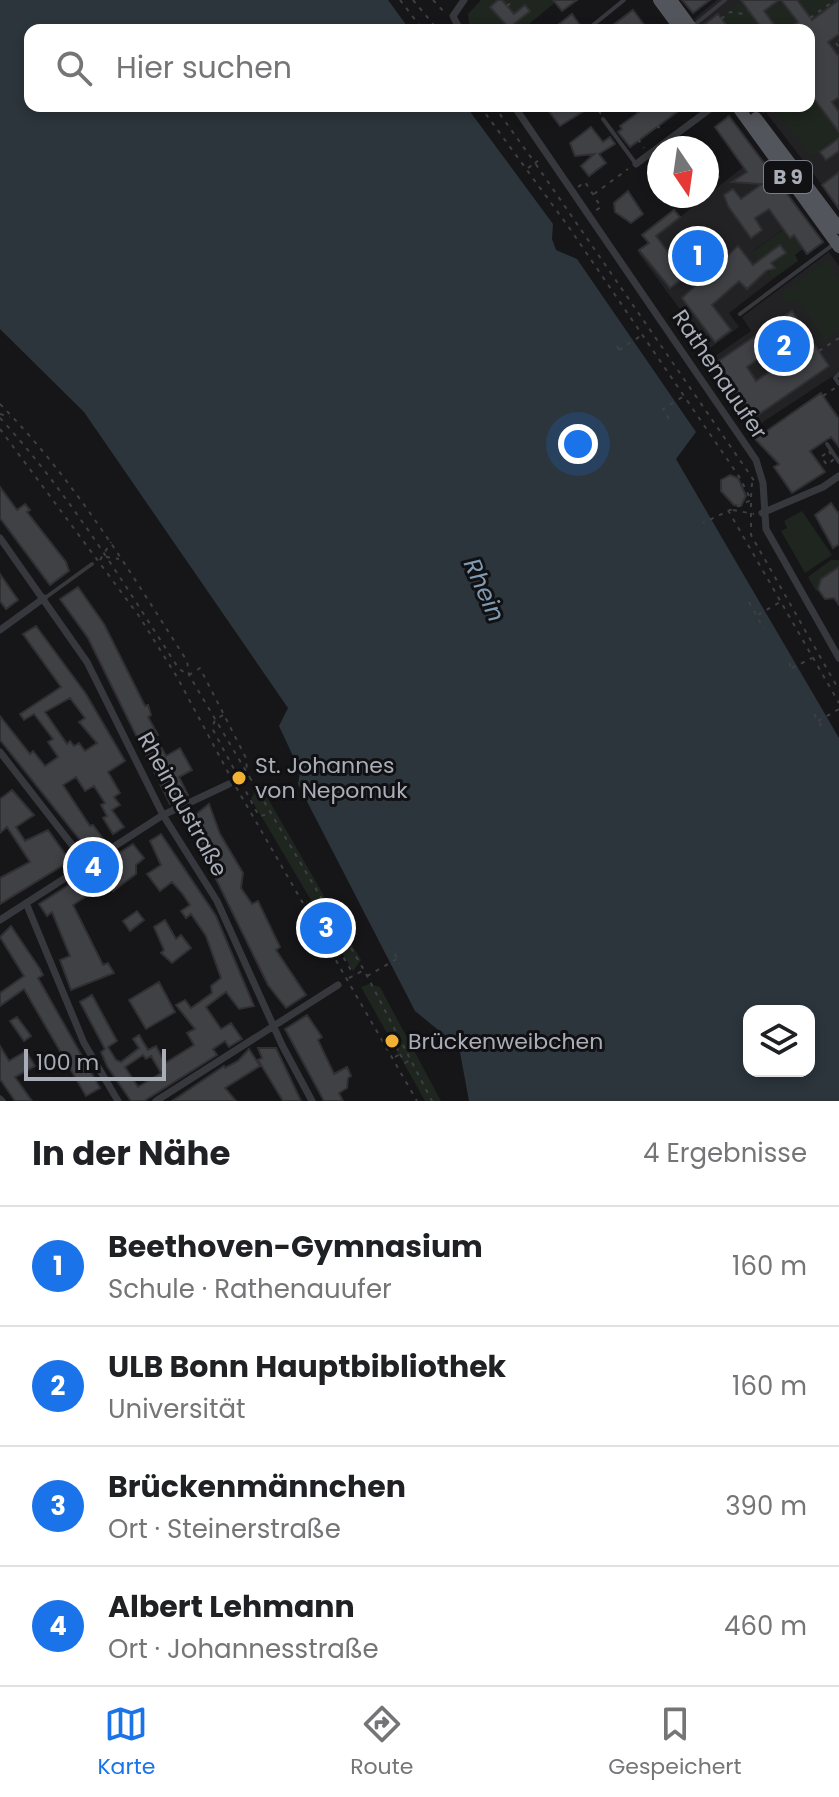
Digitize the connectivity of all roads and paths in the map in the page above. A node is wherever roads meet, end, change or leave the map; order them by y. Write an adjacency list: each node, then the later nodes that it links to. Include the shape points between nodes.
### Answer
1 (400, 0): 16 (path)
2 (413, 0): 17 (path)
3 (433, 0): 13 (path)
4 (464, 0): 13 (street)
5 (514, 0): 11 (path)
6 (624, 0): 19 (lane)
7 (659, 0): 20 (main road)
8 (671, 0): 21 (main road)
9 (725, 0): 22 (lane)
10 (835, 0): 14 (path)
11 (507, 6)
12 (748, 11): 15 (path, via 730,12)
13 (451, 16): 18 (street)
14 (810, 18)
15 (721, 19)
16 (418, 24)
17 (433, 24)
18 (456, 24)
19 (594, 24)
20 (683, 24)
21 (685, 24)
22 (694, 24)
23 (830, 35): 24 (path)
24 (839, 47)
25 (484, 112): 41 (path)
26 (498, 112): 39 (path)
27 (518, 112): 37 (street, Rathenauufer)
28 (706, 112): 34 (street)
29 (741, 112): 47 (main road, B 9)
30 (752, 112): 46 (main road, B 9)
31 (603, 119): 40 (lane)
32 (657, 125): 33 (path)
33 (665, 136)
34 (673, 136)
35 (638, 139): 36 (path)
36 (647, 151)
37 (548, 154): 39 (path); 66 (street, Rathenauufer, via 740,434)
38 (647, 156): 40 (street)
39 (535, 163): 41 (path); 65 (path)
40 (636, 164)
41 (527, 169): 49 (path)
42 (621, 174): 44 (path)
43 (580, 185): 44 (path, via 585,182)
44 (593, 195): 45 (path, via 601,207)
45 (597, 210)
46 (839, 228)
47 (837, 245): 48 (lane)
48 (740, 314)
49 (643, 334): 51 (path, via 620,352); 55 (path)
50 (839, 338): 52 (path)
51 (617, 346)
52 (819, 351)
53 (839, 374): 54 (lane)
54 (839, 384): 56 (path)
55 (685, 395): 60 (path, via 663,409); 67 (path)
56 (823, 396)
57 (0, 404): 59 (path)
58 (0, 416): 59 (path); 74 (path)
59 (12, 417): 73 (path)
60 (669, 419)
61 (0, 429): 76 (path)
62 (827, 444): 63 (lane)
63 (839, 462)
64 (839, 476): 69 (street)
65 (752, 481): 66 (path); 67 (path)
66 (763, 483): 69 (street, Rathenauufer)
67 (751, 500): 68 (path, via 742,508); 70 (path)
68 (728, 509): 70 (path); 71 (path, via 702,523); 79 (path)
69 (759, 513): 70 (path); 85 (street)
70 (749, 514): 89 (path, via 751,535)
71 (706, 530)
72 (0, 538): 78 (street, Rheinaustraße)
73 (111, 542): 74 (path); 75 (path)
74 (105, 557): 75 (path); 76 (path); 87 (path, via 179,669)
75 (122, 559): 87 (path, via 187,661)
76 (100, 560): 102 (path, via 177,677)
77 (92, 564): 78 (lane)
78 (44, 598): 83 (street); 109 (street, Rheinaustraße, via 87,662)
79 (780, 601): 81 (path); 84 (path)
80 (749, 602): 81 (path)
81 (757, 615): 82 (path)
82 (764, 629)
83 (0, 630)
84 (813, 657): 86 (path, via 793,670); 92 (path)
85 (839, 658)
86 (789, 663)
87 (189, 675): 88 (path, via 200,668); 90 (path)
88 (210, 686): 90 (path); 91 (path)
89 (839, 690)
90 (199, 692): 93 (path)
91 (217, 700): 93 (path); 96 (path)
92 (839, 703)
93 (207, 706): 97 (path)
94 (839, 709): 98 (path)
95 (814, 714): 98 (path)
96 (224, 715): 97 (path); 103 (path, via 246,758)
97 (215, 720): 101 (path); 104 (path, via 212,728)
98 (818, 721): 99 (path)
99 (823, 729)
100 (0, 752): 110 (street)
101 (242, 767): 103 (path); 104 (path)
102 (226, 769)
103 (247, 773): 104 (path); 105 (path)
104 (239, 778): 105 (path); 106 (path); 108 (path, via 259,816)
105 (252, 780): 108 (path)
106 (231, 783): 109 (street)
107 (239, 792): 120 (path)
108 (272, 814): 113 (path)
109 (163, 815): 110 (street); 122 (street, Rheinaustraße, via 217,901)
110 (86, 863): 111 (street)
111 (26, 903): 112 (street); 127 (street, via 84,1043)
112 (0, 920)
113 (340, 929): 117 (path); 118 (path, via 333,940)
114 (395, 954): 115 (path)
115 (397, 959): 116 (path); 119 (path)
116 (400, 964)
117 (364, 970): 118 (path); 119 (path)
118 (354, 975): 120 (path)
119 (367, 976): 123 (path)
120 (348, 979): 125 (path)
121 (338, 985): 122 (street)
122 (273, 1027): 128 (street); 129 (street, Rheinaustraße)
123 (402, 1042): 124 (path, via 396,1046); 126 (path)
124 (400, 1054): 125 (path); 126 (path, via 405,1063)
125 (394, 1057): 130 (path)
126 (412, 1060): 131 (path)
127 (118, 1101)
128 (156, 1101)
129 (312, 1101)
130 (417, 1101)
131 (432, 1101)

